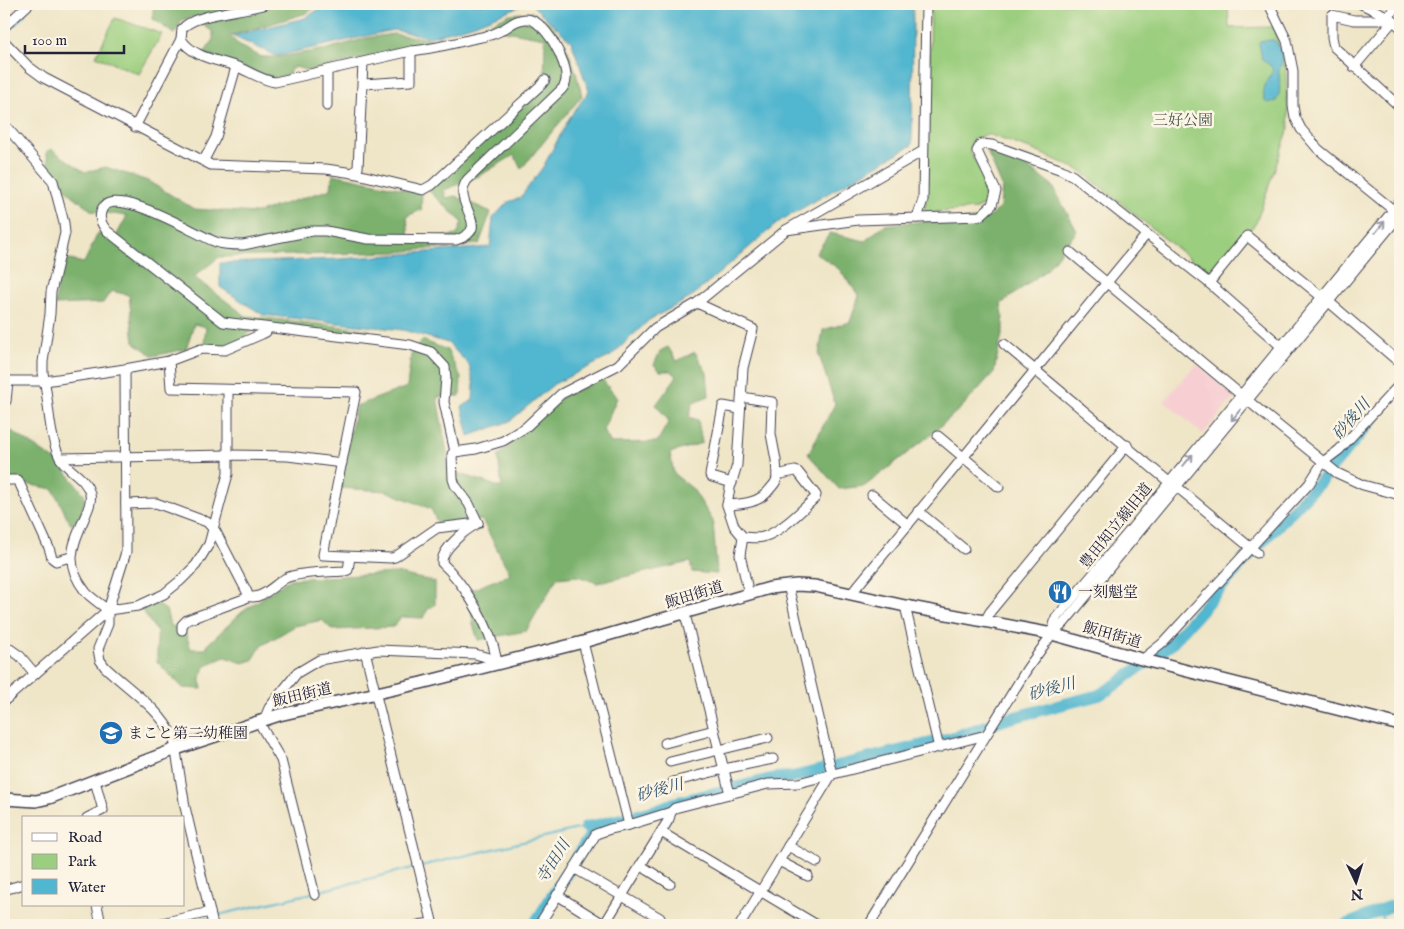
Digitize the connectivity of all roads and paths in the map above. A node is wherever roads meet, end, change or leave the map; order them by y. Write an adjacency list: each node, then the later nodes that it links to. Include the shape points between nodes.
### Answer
1 (29, 4): 8 (street)
2 (266, 4): 9 (street, via 192,20 182,29)
3 (926, 4): 22 (street)
4 (1269, 4): 26 (street, via 1289,47 1293,106 1301,129 1318,149)
5 (1360, 4): 7 (street)
6 (1396, 4): 7 (street)
7 (1393, 21): 13 (street); 13 (street, via 1354,20 1332,14 1334,47)
8 (4, 27)
9 (181, 39): 14 (street, via 202,57); 21 (street)
10 (4, 41): 21 (street, via 44,78)
11 (411, 51): 12 (street); 17 (street, via 411,82); 35 (street, via 498,32 519,20 532,20 547,30 566,72 561,90 467,180 463,196 473,225 462,238 368,239 312,231 232,245 199,236 135,205 113,202 102,209 100,220 106,230 217,319)
12 (363, 63): 15 (street); 17 (street)
13 (1354, 66): 19 (street)
14 (236, 67): 15 (street, via 275,82); 23 (street, via 216,138)
15 (327, 70): 18 (street)
16 (544, 80): 24 (street, via 428,188 421,190)
17 (363, 84): 24 (street, via 358,168)
18 (326, 106)
19 (1400, 107)
20 (4, 124): 43 (street, via 53,181 64,223 65,233 51,292 43,362)
21 (136, 127): 23 (street)
22 (923, 151): 27 (street, via 922,200); 28 (street)
23 (204, 160): 24 (street, via 210,164)
24 (353, 173)
25 (1400, 202): 26 (street, 豊田知立線旧道)
26 (1398, 214): 33 (street, 豊田知立線旧道)
27 (917, 218): 28 (street, via 858,220); 29 (street, via 980,216 992,205 996,191 977,151 981,144 992,144 1062,170)
28 (786, 230): 34 (street)
29 (1146, 235): 31 (street); 32 (street)
30 (1070, 252): 31 (street)
31 (1107, 283): 41 (street); 47 (street)
32 (1209, 283): 33 (street, via 1247,236); 37 (street)
33 (1326, 300): 37 (street, 豊田知立線旧道); 39 (street); 47 (street, 豊田知立線旧道)
34 (697, 303): 46 (street, via 753,329 743,368); 52 (street, via 655,328 618,365 561,394 526,427 503,441)
35 (268, 328): 38 (street, via 266,332 225,350 201,349); 52 (street, via 410,345 431,352 445,367 444,402)
36 (1004, 344): 41 (street)
37 (1282, 347): 47 (street, 豊田知立線旧道)
38 (169, 361): 40 (street); 45 (street, via 171,388)
39 (1400, 363)
40 (125, 369): 43 (street); 55 (street)
41 (1036, 369): 51 (street); 54 (street)
42 (6, 381): 43 (street); 48 (street)
43 (45, 381): 56 (street)
44 (1400, 384): 57 (street, via 1339,450)
45 (228, 390): 53 (street); 58 (street, via 356,392)
46 (742, 397): 49 (street); 59 (street, via 772,402 771,434)
47 (1245, 397): 57 (street); 62 (street, 豊田知立線旧道)
48 (4, 400)
49 (740, 409): 61 (street, via 737,465); 61 (street, via 723,406 710,475)
50 (938, 436): 54 (street)
51 (1127, 445): 62 (street); 84 (street)
52 (455, 452): 69 (street, via 452,454 453,479)
53 (228, 455): 55 (street); 58 (street, via 288,456); 71 (street, via 228,474)
54 (963, 456): 63 (street); 68 (street)
55 (126, 457): 56 (street); 66 (street)
56 (60, 458): 76 (street, via 85,484 90,497)
57 (1323, 462): 65 (street, via 1337,473 1363,485); 74 (street)
58 (342, 463): 75 (street, via 323,555)
59 (777, 476): 67 (street, via 766,495 744,504); 72 (street, via 798,472 815,498 774,532 762,537)
60 (4, 480): 76 (street, via 18,480 52,558 56,561)
61 (732, 483): 67 (street)
62 (1173, 484): 74 (street); 86 (street, 豊田知立線旧道); 86 (street, 豊田知立線旧道, via 1056,618)
63 (999, 486)
64 (872, 495): 70 (street)
65 (1400, 495)
66 (126, 504): 71 (street, via 156,503 207,522); 82 (street, via 126,552)
67 (727, 505): 72 (street, via 734,526)
68 (918, 511): 70 (street); 73 (street)
69 (478, 523): 75 (street, via 437,528 395,557); 91 (street, via 447,550 442,564 454,573 471,600 488,631)
70 (908, 525): 79 (street)
71 (212, 527): 80 (street); 82 (street, via 209,544 196,565 164,594 138,606)
72 (743, 537): 78 (street, via 740,555)
73 (964, 549)
74 (1255, 551): 90 (street)
75 (350, 556): 80 (street, via 345,572 287,578 266,592)
76 (71, 557): 82 (street, via 86,592)
77 (788, 585): 78 (main road, 飯田街道); 79 (main road, 飯田街道, via 815,586); 107 (street)
78 (749, 594): 83 (main road, 飯田街道)
79 (851, 594): 81 (main road, 飯田街道)
80 (248, 596): 85 (street, via 186,620)
81 (905, 606): 84 (main road, 飯田街道); 101 (street)
82 (108, 610): 92 (street); 102 (street, via 108,624 98,649 100,660 160,717 170,730)
83 (686, 614): 87 (main road, 飯田街道); 97 (street)
84 (985, 621): 86 (main road, 飯田街道)
85 (182, 630)
86 (1052, 634): 90 (main road, 飯田街道); 98 (street)
87 (583, 642): 91 (main road, 飯田街道); 114 (street)
88 (4, 651): 92 (street, via 15,651)
89 (366, 652): 91 (street, via 411,650 475,654); 93 (street); 95 (street, via 319,660 297,673)
90 (1146, 660): 96 (main road, 飯田街道)
91 (497, 662): 93 (main road, 飯田街道)
92 (35, 674): 94 (street)
93 (376, 693): 95 (main road, 飯田街道); 132 (street)
94 (4, 701)
95 (262, 721): 102 (main road, 飯田街道); 126 (street, via 281,760)
96 (1400, 724)
97 (714, 730): 100 (street); 103 (street)
98 (988, 732): 101 (street); 141 (street)
99 (768, 738): 103 (street)
100 (665, 743)
101 (938, 746): 107 (street)
102 (176, 749): 108 (main road, 飯田街道); 130 (street, via 185,807)
103 (719, 751): 105 (street); 106 (street)
104 (773, 759): 106 (street)
105 (670, 762)
106 (724, 769): 109 (street); 110 (street)
107 (832, 773): 110 (street, via 798,783 768,784); 116 (street)
108 (95, 781): 111 (main road, 飯田街道, via 36,801); 113 (street, via 103,810)
109 (673, 782)
110 (730, 793): 112 (street)
111 (4, 799)
112 (671, 812): 114 (street); 115 (street)
113 (91, 816)
114 (627, 820): 120 (street, via 596,834)
115 (661, 832): 119 (street); 125 (street)
116 (788, 846): 117 (street); 118 (street)
117 (779, 861): 121 (street); 125 (street)
118 (817, 862)
119 (640, 865): 122 (street); 128 (street)
120 (574, 868): 127 (street); 128 (street)
121 (808, 876)
122 (670, 884)
123 (22, 885): 124 (street)
124 (4, 890)
125 (760, 891): 139 (street); 140 (street)
126 (315, 896)
127 (557, 896): 137 (street); 138 (street)
128 (623, 896): 131 (street); 138 (street)
129 (97, 906): 133 (street)
130 (210, 912): 134 (street); 135 (street)
131 (660, 918)
132 (432, 924): 136 (street)
133 (102, 925)
134 (153, 925)
135 (213, 925)
136 (418, 925)
137 (538, 925)
138 (605, 925)
139 (740, 925)
140 (817, 925)
141 (870, 925)

